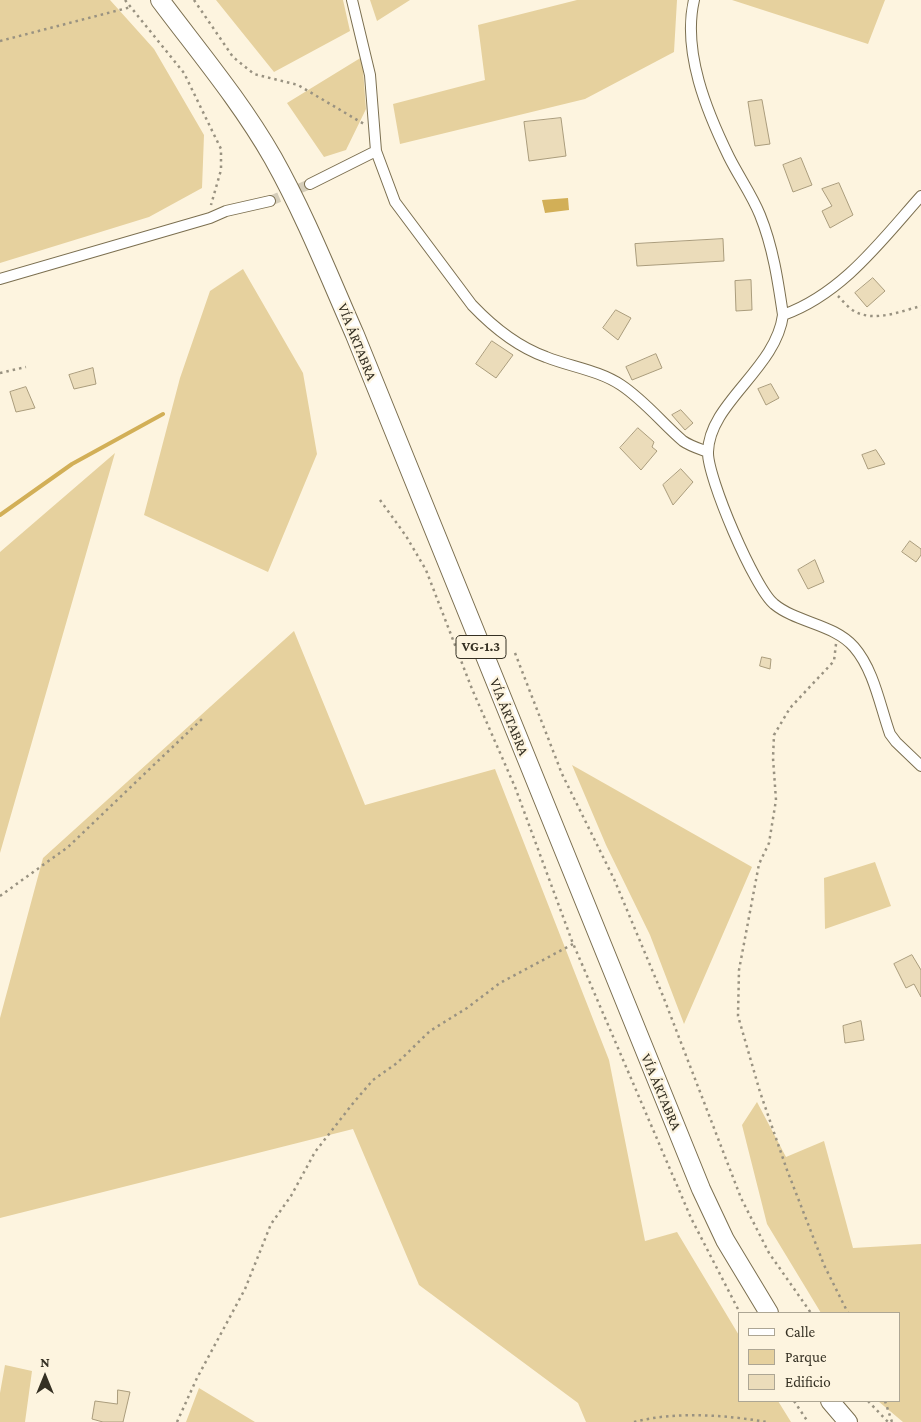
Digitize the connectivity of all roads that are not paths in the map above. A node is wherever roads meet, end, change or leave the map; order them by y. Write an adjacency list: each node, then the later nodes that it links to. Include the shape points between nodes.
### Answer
1 (160, 0): 12 (highway, VÍA ÁRTABRA / VG-1.3, via 225,84 273,157 304,219 355,335 698,1180 725,1240)
2 (352, 0): 4 (street, via 370,75)
3 (694, 0): 9 (street, via 691,33 705,100 729,157 759,212 768,238)
4 (376, 151): 5 (street); 10 (street, via 395,202 483,317 522,346 546,357 594,371 620,384 685,442)
5 (310, 184)
6 (921, 196): 9 (street, via 859,266 829,289)
7 (270, 202): 8 (street, via 226,211)
8 (0, 278)
9 (783, 315): 10 (street, via 771,350 713,430)
10 (708, 452): 11 (street, via 712,479 765,595 790,615 838,635 852,645 865,662 890,734)
11 (921, 766)
12 (768, 1312)
13 (831, 1402): 14 (highway)
14 (848, 1422)

